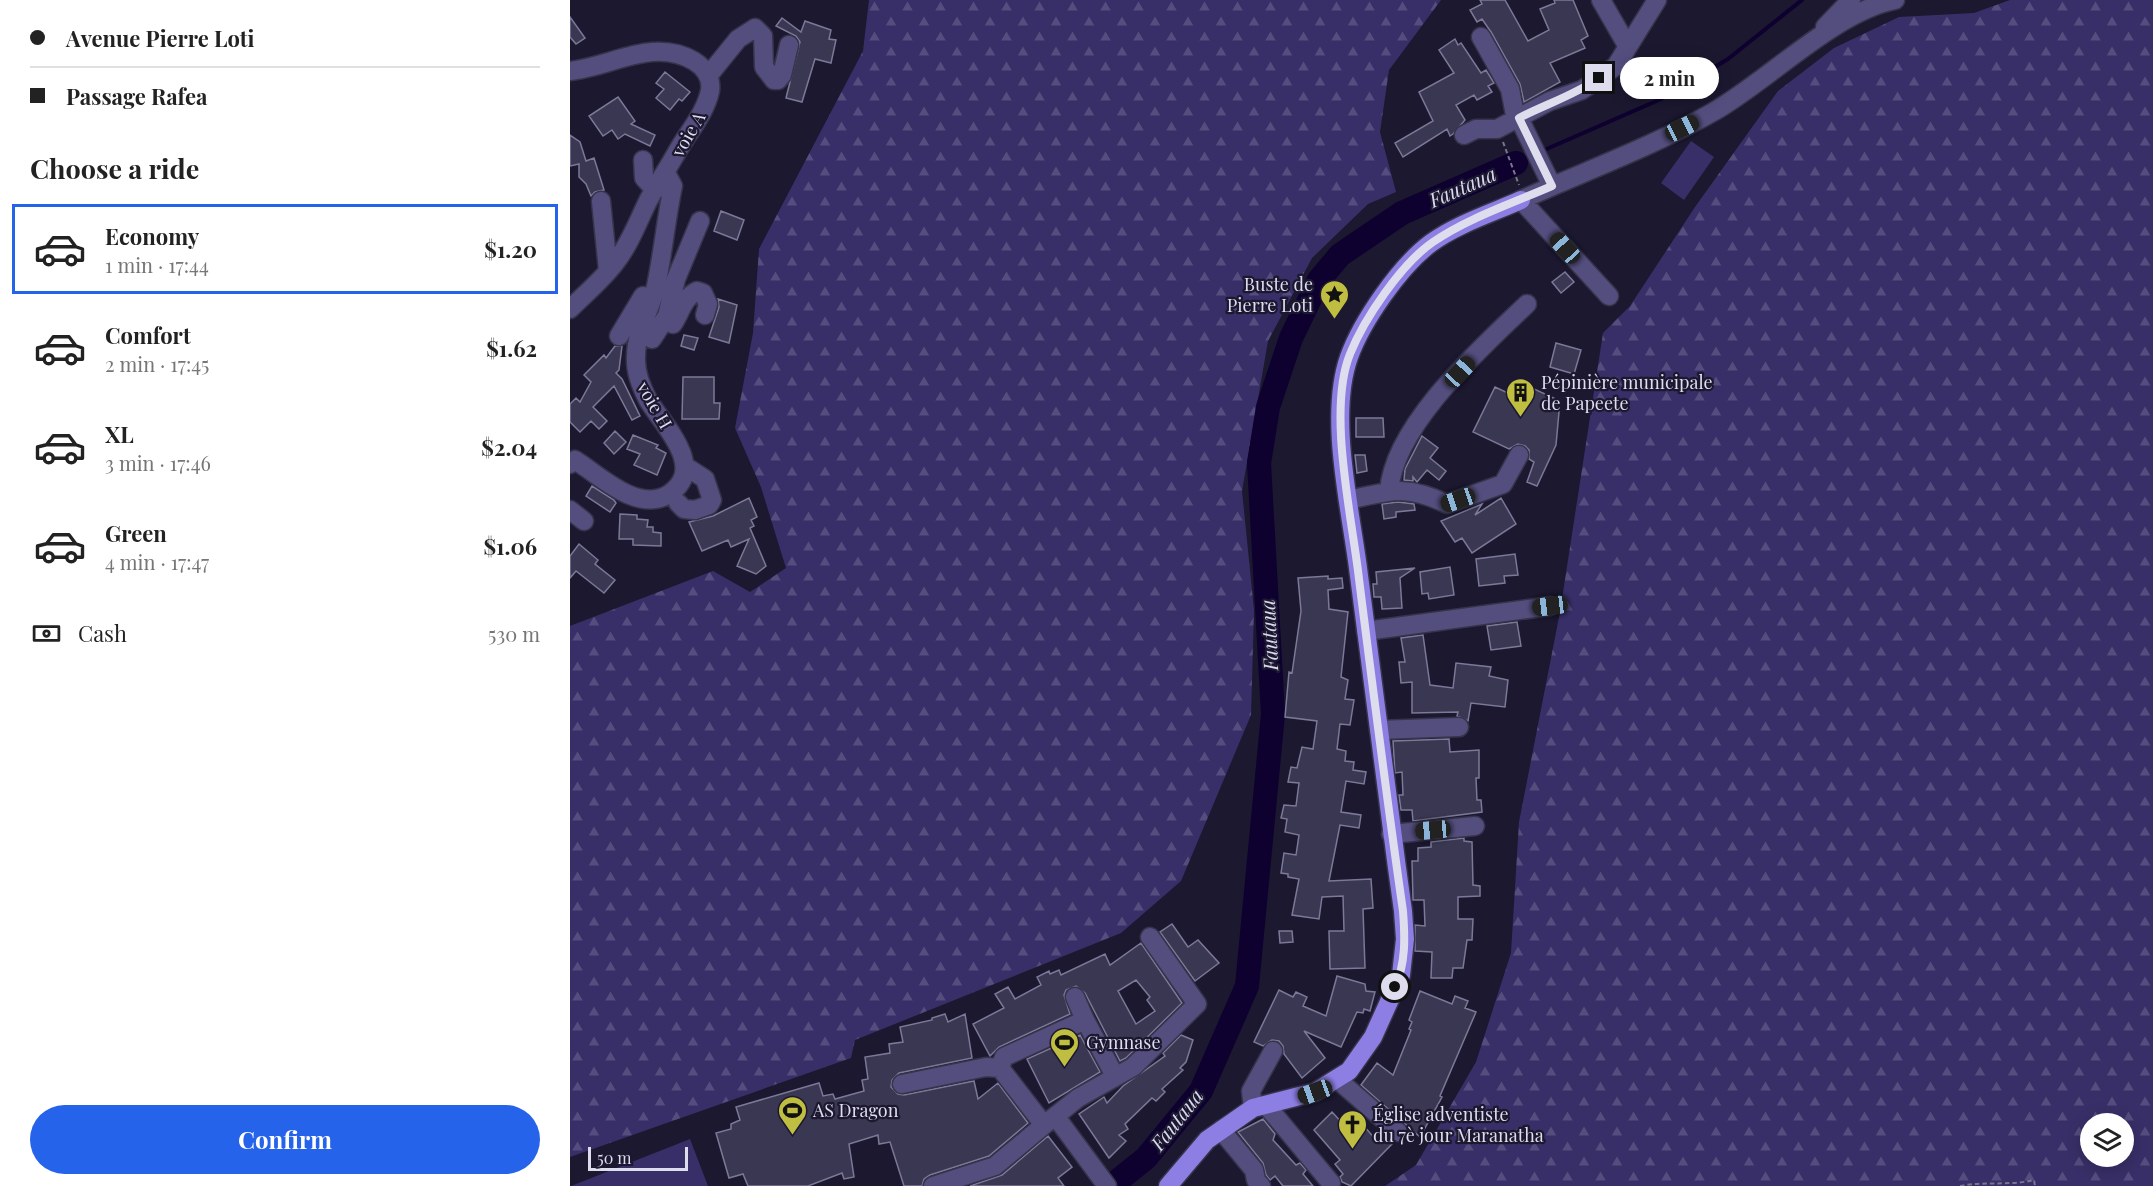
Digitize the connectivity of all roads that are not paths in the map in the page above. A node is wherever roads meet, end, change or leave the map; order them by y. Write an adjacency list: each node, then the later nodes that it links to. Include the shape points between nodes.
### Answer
1 (1601, 0): 8 (street)
2 (1657, 0): 8 (street)
3 (1851, 0): 6 (street)
4 (1895, 0): 6 (street, via 1845,21)
5 (1481, 37): 11 (street, via 1510,89)
6 (1811, 44): 15 (street, via 1711,113 1625,156)
7 (789, 45): 10 (street, via 778,80 764,67 763,36 755,28 738,39)
8 (1628, 46): 11 (street, via 1616,66 1582,90 1550,101)
9 (570, 71): 10 (street, via 625,56 658,53 686,57)
10 (708, 76): 14 (street, voie A, via 710,91 706,102)
11 (1520, 124): 12 (street, via 1500,136 1476,129); 15 (street)
12 (1464, 135)
13 (643, 160): 16 (street, via 644,178)
14 (666, 173): 16 (street, voie A); 21 (street, voie H, via 672,186)
15 (1552, 186): 17 (street)
16 (655, 190): 20 (street, voie A, via 629,242)
17 (1520, 191): 22 (street); 32 (main road, via 1431,243 1400,276 1360,334 1344,374 1340,398)
18 (601, 201): 20 (street)
19 (700, 221): 27 (street, via 676,279 667,316)
20 (608, 270): 24 (street, voie A)
21 (657, 278): 26 (street); 27 (street, voie H)
22 (1609, 296)
23 (1527, 303): 31 (street, via 1436,397 1394,463)
24 (570, 309)
25 (705, 315): 27 (street, via 708,304 703,293 697,291 683,303 668,332)
26 (618, 336)
27 (645, 339): 30 (street, voie H, via 636,356 641,387 677,443)
28 (1519, 455): 31 (street, via 1503,484 1447,504 1422,492)
29 (572, 462): 30 (street, via 642,498 670,493 682,479)
30 (685, 466): 33 (street, via 705,479 712,500 695,510 684,509)
31 (1389, 491): 32 (street)
32 (1348, 500): 35 (main road)
33 (678, 503)
34 (1550, 606): 35 (street)
35 (1366, 631): 37 (main road)
36 (1459, 727): 37 (street)
37 (1379, 730): 39 (main road)
38 (1475, 826): 39 (street)
39 (1391, 834): 46 (main road, via 1405,939 1401,975 1373,1037)
40 (1150, 937): 45 (street, via 1197,1004 1133,1067)
41 (1075, 997): 42 (street)
42 (1085, 1020): 44 (street, via 1004,1057); 45 (street)
43 (1273, 1051): 48 (street, via 1251,1091)
44 (1000, 1068): 47 (street, via 986,1067); 49 (street)
45 (1115, 1077): 49 (street, via 1078,1098)
46 (1338, 1080): 48 (main road, via 1302,1096); 51 (street)
47 (902, 1083)
48 (1259, 1106): 50 (main road); 52 (street)
49 (1050, 1121): 53 (street, via 995,1166); 54 (street, via 1086,1156)
50 (1221, 1130): 55 (main road, via 1207,1140); 56 (street, via 1254,1170)
51 (1398, 1132)
52 (1331, 1183)
53 (933, 1186)
54 (1107, 1186)
55 (1168, 1186)
56 (1261, 1186)

